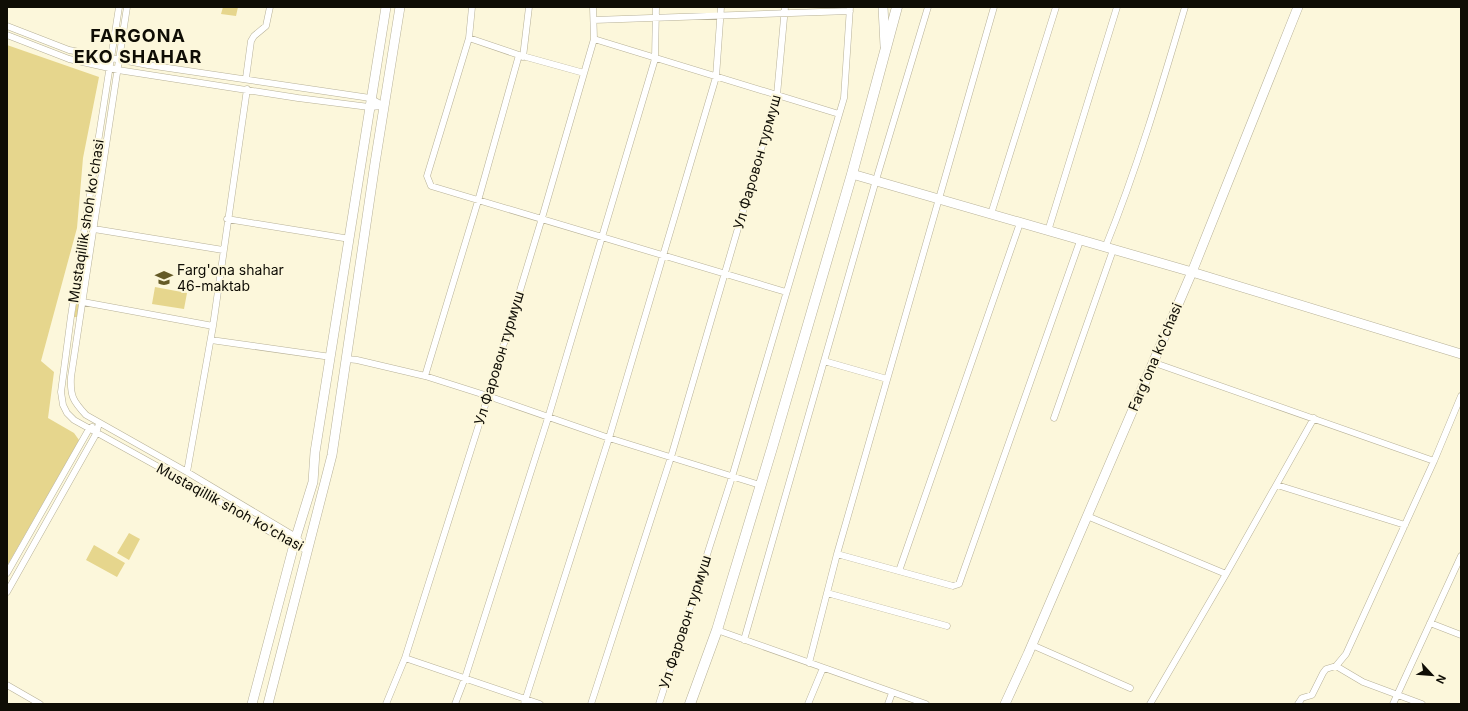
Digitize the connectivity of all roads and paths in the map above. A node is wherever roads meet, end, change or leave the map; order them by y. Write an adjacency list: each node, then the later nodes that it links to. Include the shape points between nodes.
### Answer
1 (119, 7): 30 (street, Mustaqillik shoh ko'chasi)
2 (127, 7): 32 (street, Mustaqillik shoh ko'chasi)
3 (270, 7): 37 (street, via 266,26 252,41)
4 (386, 7): 38 (street)
5 (400, 7): 39 (street)
6 (472, 7): 26 (street)
7 (528, 7): 29 (street)
8 (593, 7): 23 (street, Ул Фаровон турмуш)
9 (656, 7): 22 (street)
10 (721, 7): 21 (street)
11 (883, 7): 28 (street)
12 (897, 7): 28 (main road)
13 (928, 7): 50 (street)
14 (994, 7): 51 (street)
15 (1056, 7): 53 (street)
16 (1117, 7): 58 (street)
17 (1185, 7): 62 (street, via 1149,129)
18 (1298, 7): 65 (street, Fargʻona koʻchasi)
19 (850, 9): 20 (street); 47 (street, Ул Фаровон турмуш, via 844,98)
20 (785, 10): 21 (street); 41 (street, Ул Фаровон турмуш)
21 (721, 15): 22 (street); 36 (street)
22 (656, 18): 23 (street); 31 (street)
23 (594, 20): 27 (street, Ул Фаровон турмуш)
24 (7, 26): 30 (street, via 68,50)
25 (7, 35): 33 (street, via 69,59)
26 (469, 38): 29 (street); 52 (street, via 427,176 430,186)
27 (594, 39): 31 (street); 35 (street, Ул Фаровон турмуш)
28 (885, 47): 49 (main road)
29 (521, 56): 35 (street); 52 (street)
30 (111, 58): 32 (street); 33 (street, Mustaqillik shoh ko'chasi)
31 (654, 58): 36 (street); 59 (street)
32 (119, 59): 34 (street, Mustaqillik shoh ko'chasi); 37 (street)
33 (109, 67): 34 (street); 84 (street, Mustaqillik shoh ko'chasi, via 61,392 67,414)
34 (118, 70): 40 (street); 57 (street, Mustaqillik shoh ko'chasi)
35 (584, 73): 54 (street, Ул Фаровон турмуш)
36 (716, 77): 41 (street); 64 (street)
37 (246, 78): 42 (street)
38 (372, 86): 39 (street, via 382,91); 42 (street); 43 (street)
39 (387, 88): 45 (street)
40 (247, 89): 44 (street); 55 (street)
41 (777, 95): 47 (street); 66 (street, Ул Фаровон турмуш)
42 (358, 96): 43 (street)
43 (370, 98): 45 (street); 46 (street)
44 (357, 106): 46 (street); 48 (street)
45 (384, 106): 46 (street); 73 (street)
46 (369, 107): 48 (street)
47 (839, 114): 67 (street, Ул Фаровон турмуш)
48 (367, 119): 60 (street)
49 (852, 174): 50 (street); 91 (main road)
50 (876, 180): 51 (street); 74 (street)
51 (939, 198): 53 (street); 77 (street)
52 (478, 201): 54 (street); 76 (street)
53 (990, 214): 56 (street)
54 (542, 218): 59 (street); 78 (street, Ул Фаровон турмуш)
55 (227, 219): 60 (street); 63 (street)
56 (1020, 223): 58 (street); 101 (street)
57 (94, 229): 63 (street); 68 (street, Mustaqillik shoh ko'chasi)
58 (1048, 231): 61 (street)
59 (602, 237): 64 (street); 80 (street)
60 (350, 239): 72 (street)
61 (1080, 241): 62 (street); 101 (street, via 958,584 953,586)
62 (1109, 249): 65 (street); 81 (street)
63 (223, 250): 69 (street)
64 (663, 255): 66 (street); 86 (street)
65 (1192, 272): 71 (street); 75 (street, Fargʻona koʻchasi)
66 (725, 274): 67 (street); 87 (street, Ул Фаровон турмуш)
67 (786, 292): 90 (street, Ул Фаровон турмуш)
68 (83, 302): 69 (street); 83 (street, Mustaqillik shoh ko'chasi, via 70,392 74,402 86,415)
69 (213, 326): 70 (street)
70 (211, 340): 72 (street); 89 (street)
71 (1461, 354)
72 (331, 358): 93 (street, via 315,452 313,482)
73 (347, 360): 76 (street, via 357,360); 95 (street, via 332,455)
74 (824, 361): 77 (street); 110 (street)
75 (1152, 362): 82 (street); 94 (street, Fargʻona koʻchasi)
76 (425, 376): 78 (street)
77 (887, 379): 99 (street)
78 (488, 396): 80 (street); 112 (street, Ул Фаровон турмуш)
79 (1461, 396): 88 (street)
80 (548, 418): 86 (street); 116 (street)
81 (1054, 418)
82 (1314, 418): 88 (street); 92 (street)
83 (99, 423): 84 (street); 85 (street); 89 (street, Mustaqillik shoh ko'chasi)
84 (89, 429): 85 (street, Mustaqillik shoh ko'chasi); 102 (street)
85 (96, 434): 97 (street, Mustaqillik shoh ko'chasi); 104 (street)
86 (609, 438): 87 (street); 121 (street)
87 (671, 458): 90 (street); 128 (street, Ул Фаровон турмуш)
88 (1434, 461): 96 (street)
89 (187, 472): 97 (street, Mustaqillik shoh ko'chasi)
90 (732, 477): 91 (street); 129 (street, Ул Фаровон турмуш)
91 (760, 485): 108 (main road)
92 (1277, 485): 96 (street); 103 (street)
93 (303, 513): 95 (street, via 308,522); 97 (street)
94 (1087, 516): 103 (street); 111 (street, Fargʻona koʻchasi)
95 (315, 523): 98 (street)
96 (1405, 525): 114 (street, via 1346,654)
97 (295, 542): 98 (street, Mustaqillik shoh ko'chasi); 123 (street)
98 (308, 550): 124 (street)
99 (837, 554): 101 (street); 105 (street)
100 (1461, 556): 106 (street)
101 (899, 571)
102 (7, 573)
103 (1226, 574): 135 (street)
104 (7, 592)
105 (827, 593): 107 (street); 113 (street)
106 (1430, 623): 109 (street); 120 (street)
107 (947, 626)
108 (717, 630): 110 (street); 130 (main road)
109 (1461, 635)
110 (744, 640): 113 (street)
111 (1032, 645): 118 (street); 134 (street, Fargʻona koʻchasi)
112 (405, 658): 116 (street); 125 (street, Ул Фаровон турмуш)
113 (809, 663): 115 (street)
114 (1336, 666): 120 (street, via 1363,682); 136 (street, via 1326,669 1312,695 1302,698)
115 (823, 668): 119 (street); 131 (street)
116 (465, 678): 121 (street); 126 (street)
117 (7, 685): 122 (street)
118 (1130, 688)
119 (892, 693): 132 (street); 133 (street)
120 (1397, 695): 137 (street); 138 (street)
121 (525, 701): 127 (street)
122 (40, 704)
123 (252, 704)
124 (268, 704)
125 (386, 704)
126 (455, 704)
127 (540, 704)
128 (591, 704)
129 (659, 704)
130 (690, 704)
131 (808, 704)
132 (888, 704)
133 (926, 704)
134 (1005, 704)
135 (1150, 704)
136 (1298, 704)
137 (1393, 704)
138 (1422, 704)

